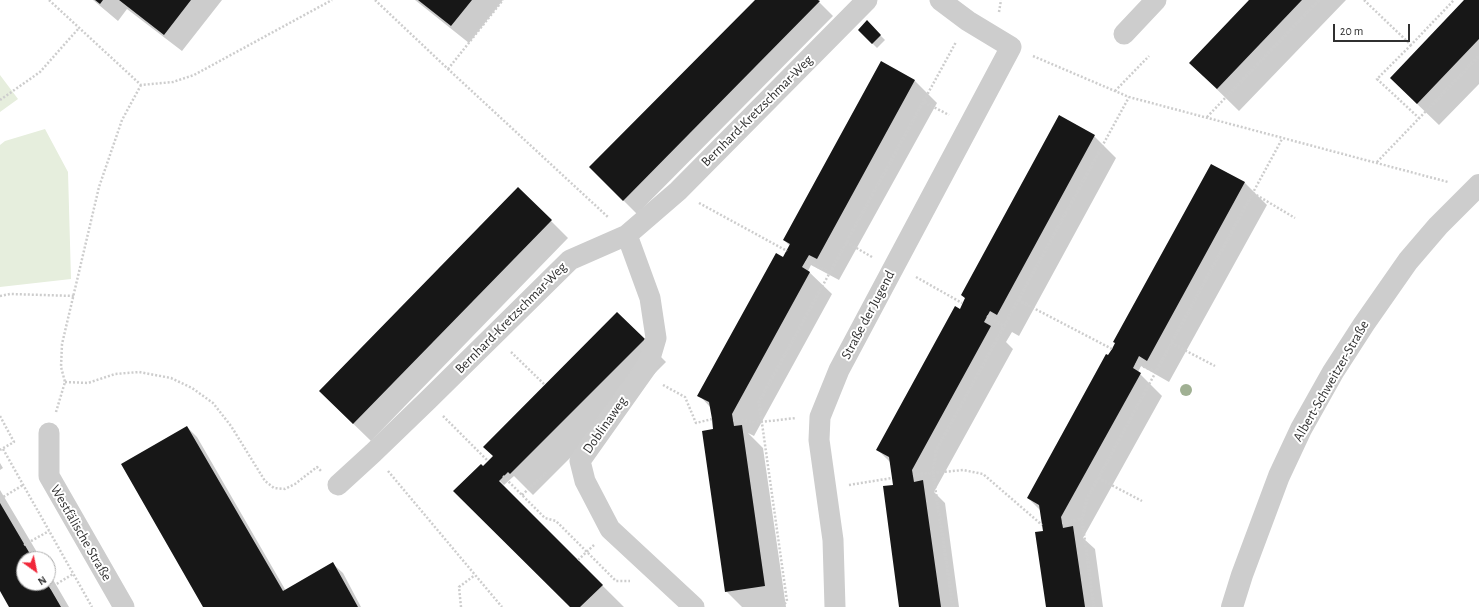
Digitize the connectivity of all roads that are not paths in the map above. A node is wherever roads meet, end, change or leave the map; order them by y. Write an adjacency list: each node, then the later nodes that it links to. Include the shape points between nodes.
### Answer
1 (867, 0): 6 (street, Bernhard-Kretzschmar-Weg, via 678,191)
2 (940, 0): 11 (street, Straße der Jugend, via 968,21 1011,47 839,370 820,417 819,440 833,540)
3 (1156, 0): 4 (street)
4 (1124, 34)
5 (1474, 190): 12 (street, Albert-Schweitzer-Straße, via 1408,261 1333,372 1301,429 1279,476)
6 (627, 235): 8 (street, Bernhard-Kretzschmar-Weg, via 570,260 428,400); 10 (street, Doblinaweg, via 650,298 656,338 648,365 580,461 585,481 610,529)
7 (49, 433): 9 (street, Westfälische Straße, via 49,476)
8 (338, 484)
9 (124, 607)
10 (694, 607)
11 (835, 607)
12 (1232, 607)

